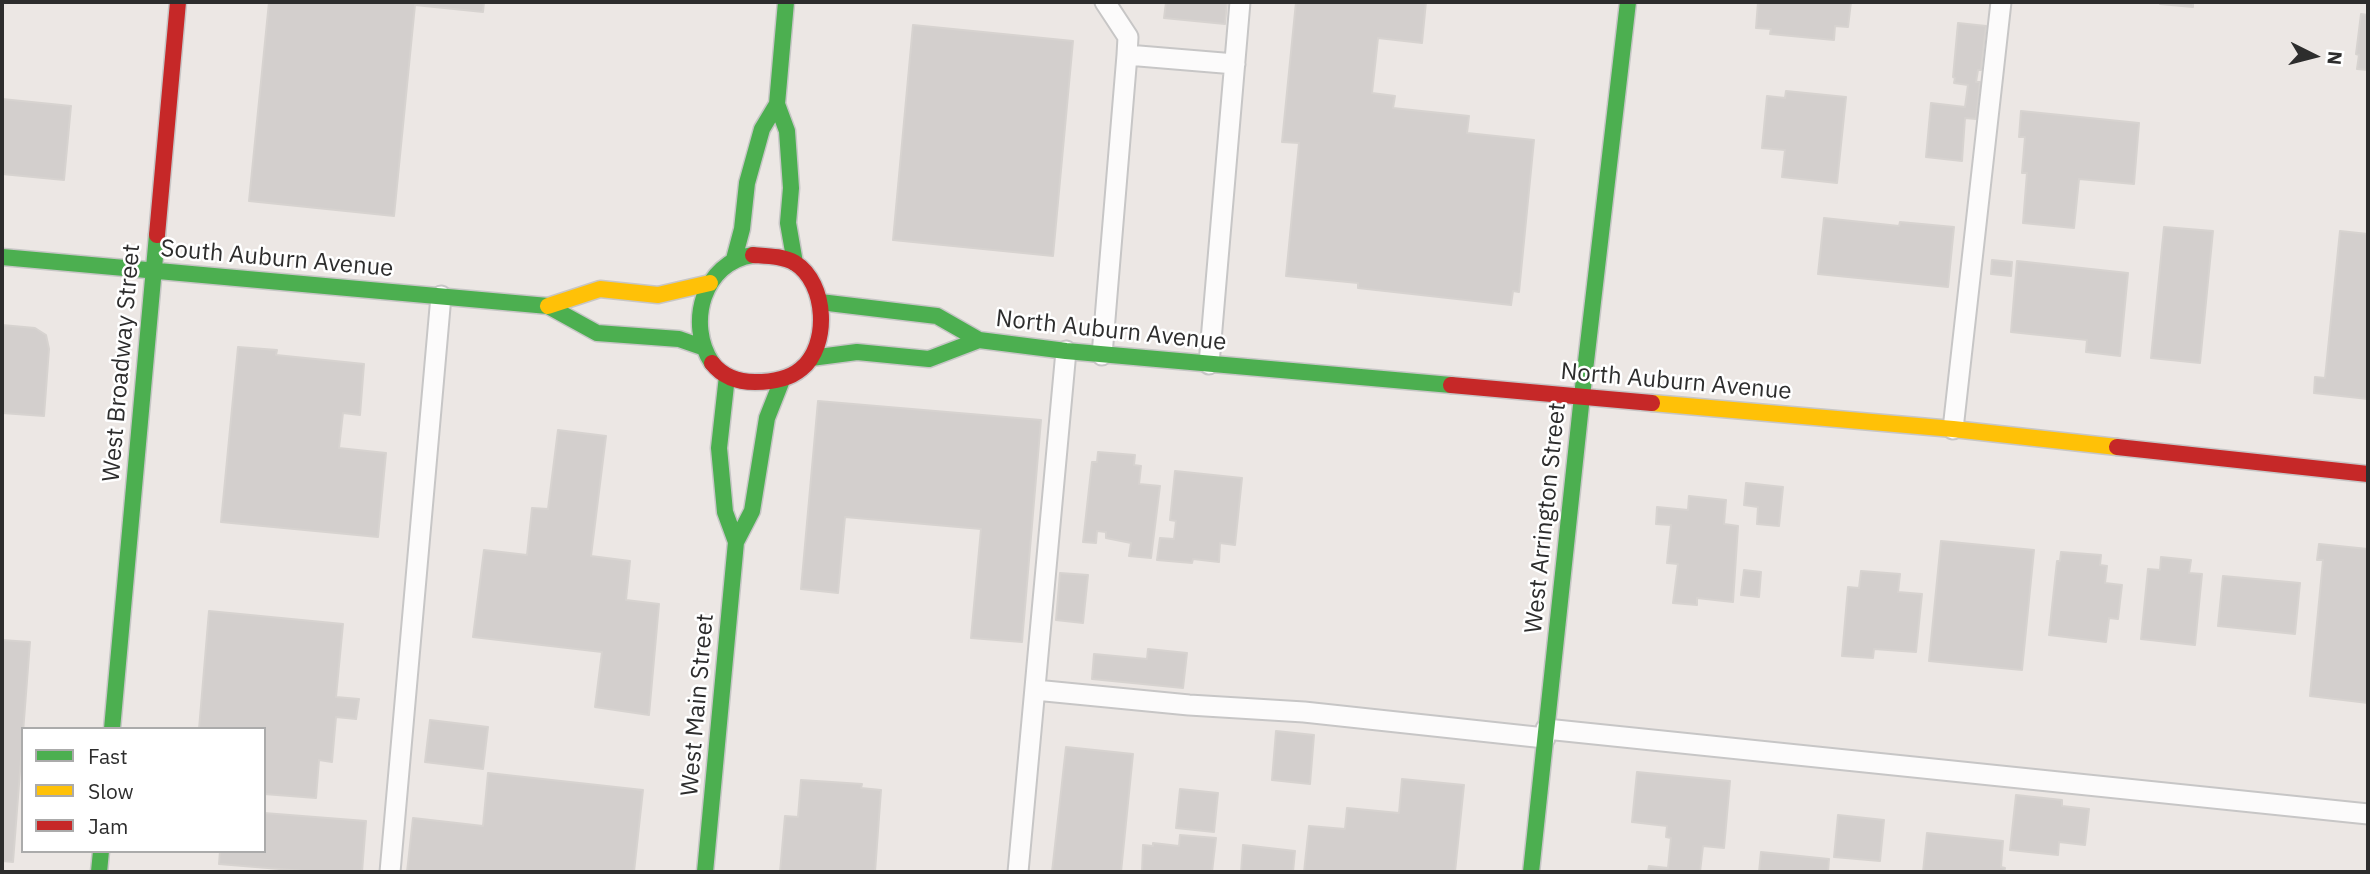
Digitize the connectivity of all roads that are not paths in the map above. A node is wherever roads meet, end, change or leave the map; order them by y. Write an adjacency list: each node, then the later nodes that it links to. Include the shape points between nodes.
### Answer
1 (178, 2): 13 (main road, West Broadway Street)
2 (786, 2): 9 (main road)
3 (1105, 2): 7 (lane, via 1128,37)
4 (1240, 2): 8 (lane)
5 (1628, 2): 26 (main road, West Arrington Street)
6 (2001, 2): 27 (lane)
7 (1127, 55): 8 (lane); 21 (lane)
8 (1235, 64): 23 (lane)
9 (777, 104): 11 (main road, via 762,130); 12 (main road, via 787,131 788,223)
10 (2, 257): 13 (main road, South Auburn Avenue)
11 (734, 259): 12 (main road, via 776,256); 14 (main road)
12 (794, 263): 16 (main road, via 808,274)
13 (153, 271): 15 (main road, South Auburn Avenue); 31 (main road, West Broadway Street)
14 (710, 284): 17 (main road, South Auburn Avenue, via 658,295 600,289); 19 (main road, via 701,303 698,327)
15 (441, 296): 17 (main road, South Auburn Avenue); 36 (lane)
16 (820, 302): 18 (main road, North Auburn Avenue, via 937,316); 22 (main road, via 822,321)
17 (548, 306): 19 (main road, South Auburn Avenue, via 597,333 679,339)
18 (979, 341): 20 (main road, North Auburn Avenue); 22 (main road, North Auburn Avenue, via 929,359 858,352)
19 (702, 347): 24 (main road, via 712,364)
20 (1066, 351): 21 (main road, North Auburn Avenue); 30 (lane)
21 (1102, 355): 23 (main road, North Auburn Avenue)
22 (811, 358): 25 (main road, via 798,373)
23 (1209, 364): 26 (main road, North Auburn Avenue)
24 (727, 376): 25 (main road, via 743,382); 29 (main road, West Main Street, via 719,448 726,512)
25 (782, 380): 29 (main road, West Main Street, via 767,418 752,511)
26 (1582, 396): 27 (main road, North Auburn Avenue); 32 (main road, West Arrington Street)
27 (1953, 429): 28 (main road, North Auburn Avenue)
28 (2368, 474)
29 (736, 542): 37 (main road, West Main Street)
30 (1035, 690): 32 (lane); 38 (lane)
31 (112, 727)
32 (1546, 734): 33 (lane); 39 (main road, West Arrington Street)
33 (2368, 814)
34 (101, 853): 35 (main road)
35 (99, 872)
36 (390, 872)
37 (705, 872)
38 (1018, 872)
39 (1531, 872)

